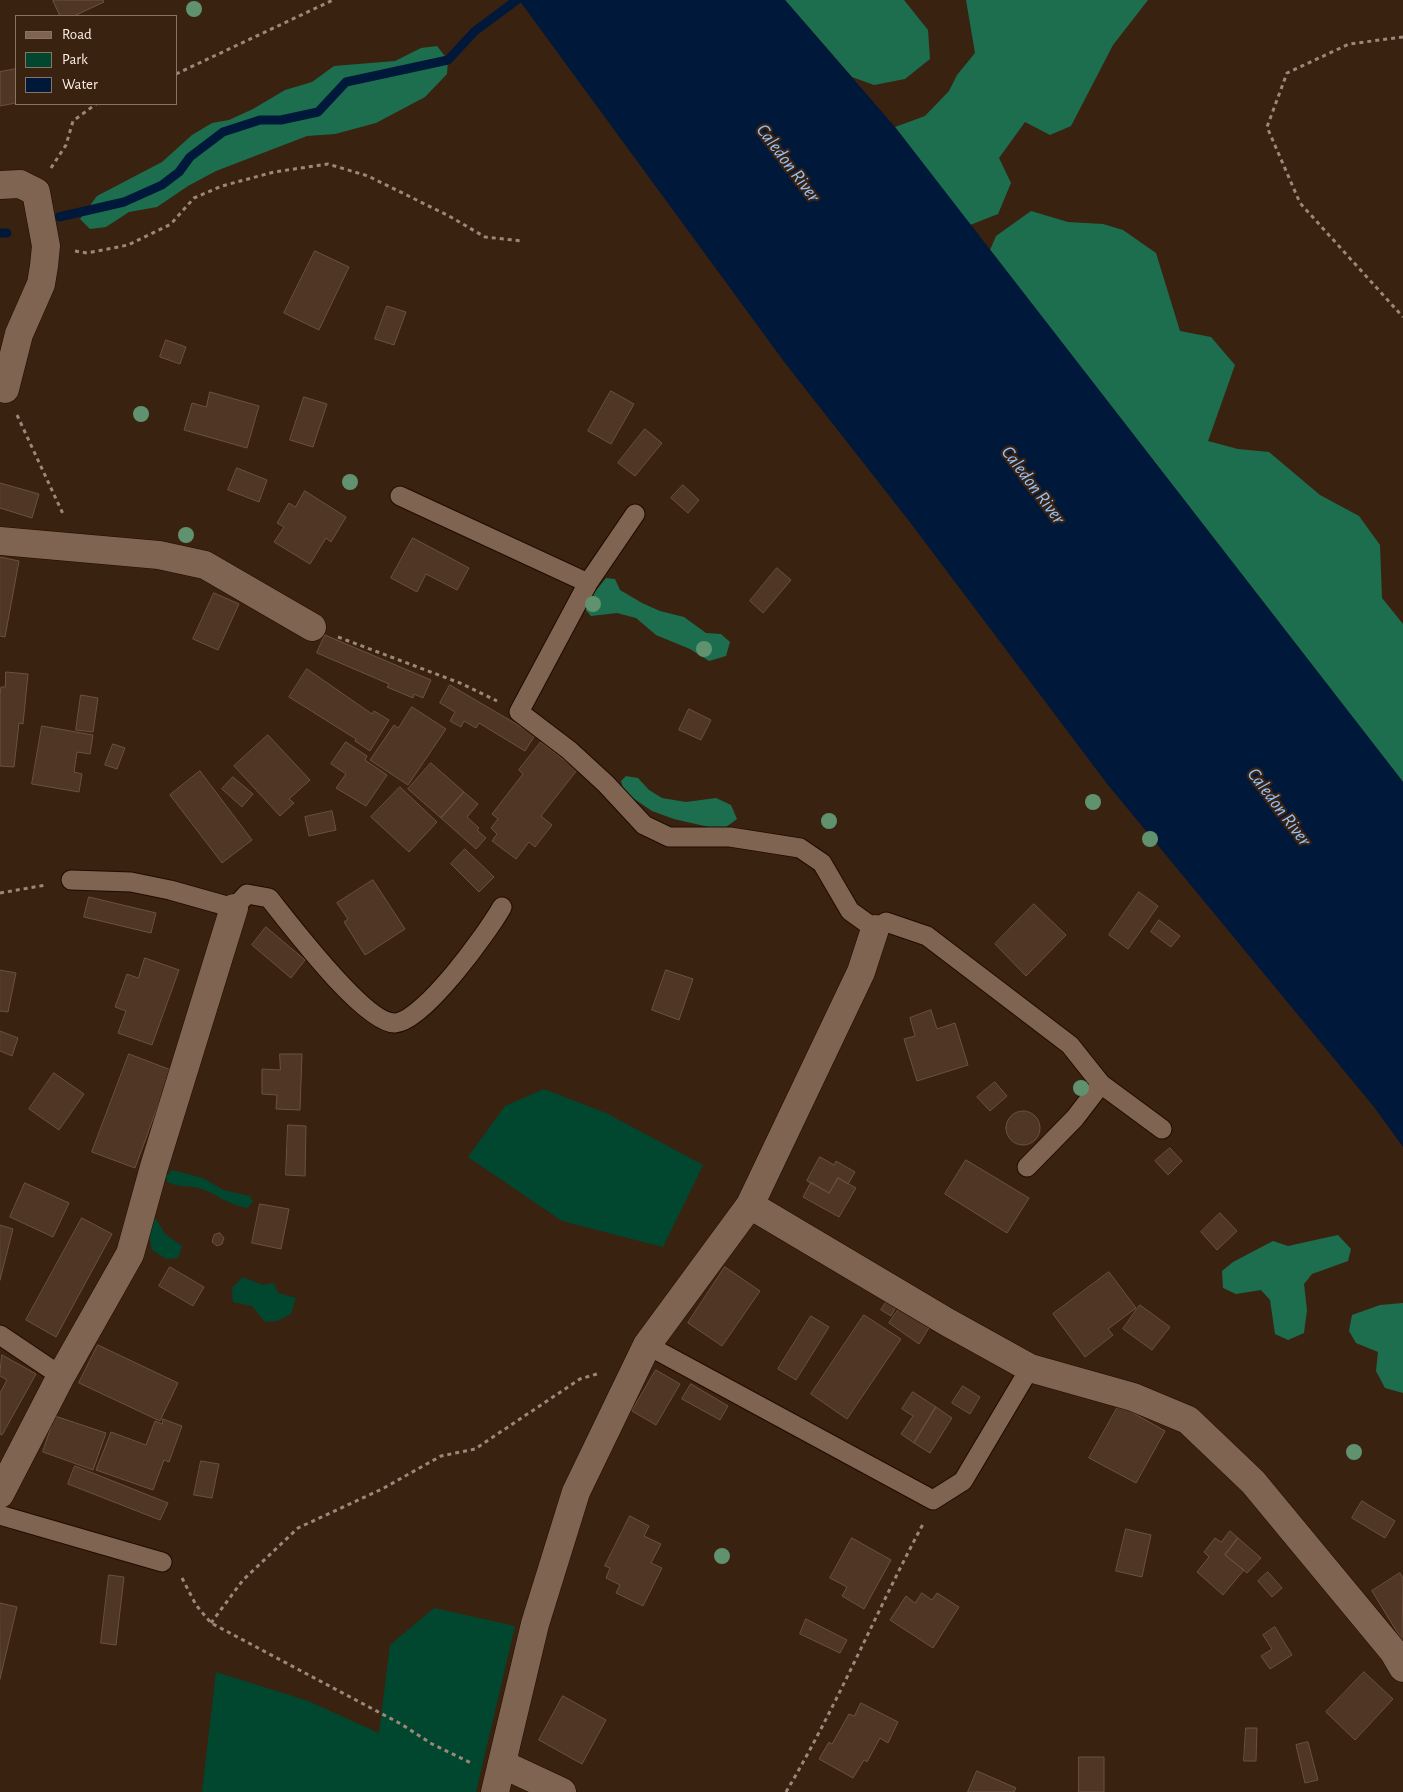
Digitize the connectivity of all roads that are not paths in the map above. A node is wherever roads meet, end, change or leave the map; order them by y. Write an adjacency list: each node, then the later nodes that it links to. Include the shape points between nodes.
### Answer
1 (0, 184): 2 (street, via 20,184 36,192 46,246 40,284 19,334)
2 (5, 389)
3 (400, 496): 6 (lane)
4 (635, 514): 6 (lane)
5 (0, 541): 7 (street, via 159,555 205,565)
6 (588, 583): 11 (lane, via 519,712 569,750 644,825 669,837 730,837 800,848 822,863 850,911)
7 (312, 627)
8 (71, 880): 10 (lane, via 131,882)
9 (502, 907): 10 (lane, via 453,975 405,1022 393,1023 372,1012 329,972 269,898 247,894)
10 (234, 908): 19 (street, via 130,1254)
11 (876, 929): 12 (lane, via 886,922 927,936 1070,1045); 15 (street, via 861,972)
12 (1101, 1084): 13 (lane); 14 (lane, via 1075,1118)
13 (1162, 1129)
14 (1027, 1166)
15 (750, 1205): 17 (street); 18 (street)
16 (0, 1335): 19 (lane)
17 (647, 1345): 18 (lane, via 933,1500 963,1481); 24 (street, via 576,1492 535,1624)
18 (1030, 1368): 23 (street, via 1134,1397 1188,1420 1253,1482 1387,1644)
19 (61, 1376): 20 (street)
20 (0, 1494)
21 (0, 1515): 22 (lane)
22 (162, 1562)
23 (1403, 1668)
24 (499, 1777): 25 (street)
25 (562, 1792)

